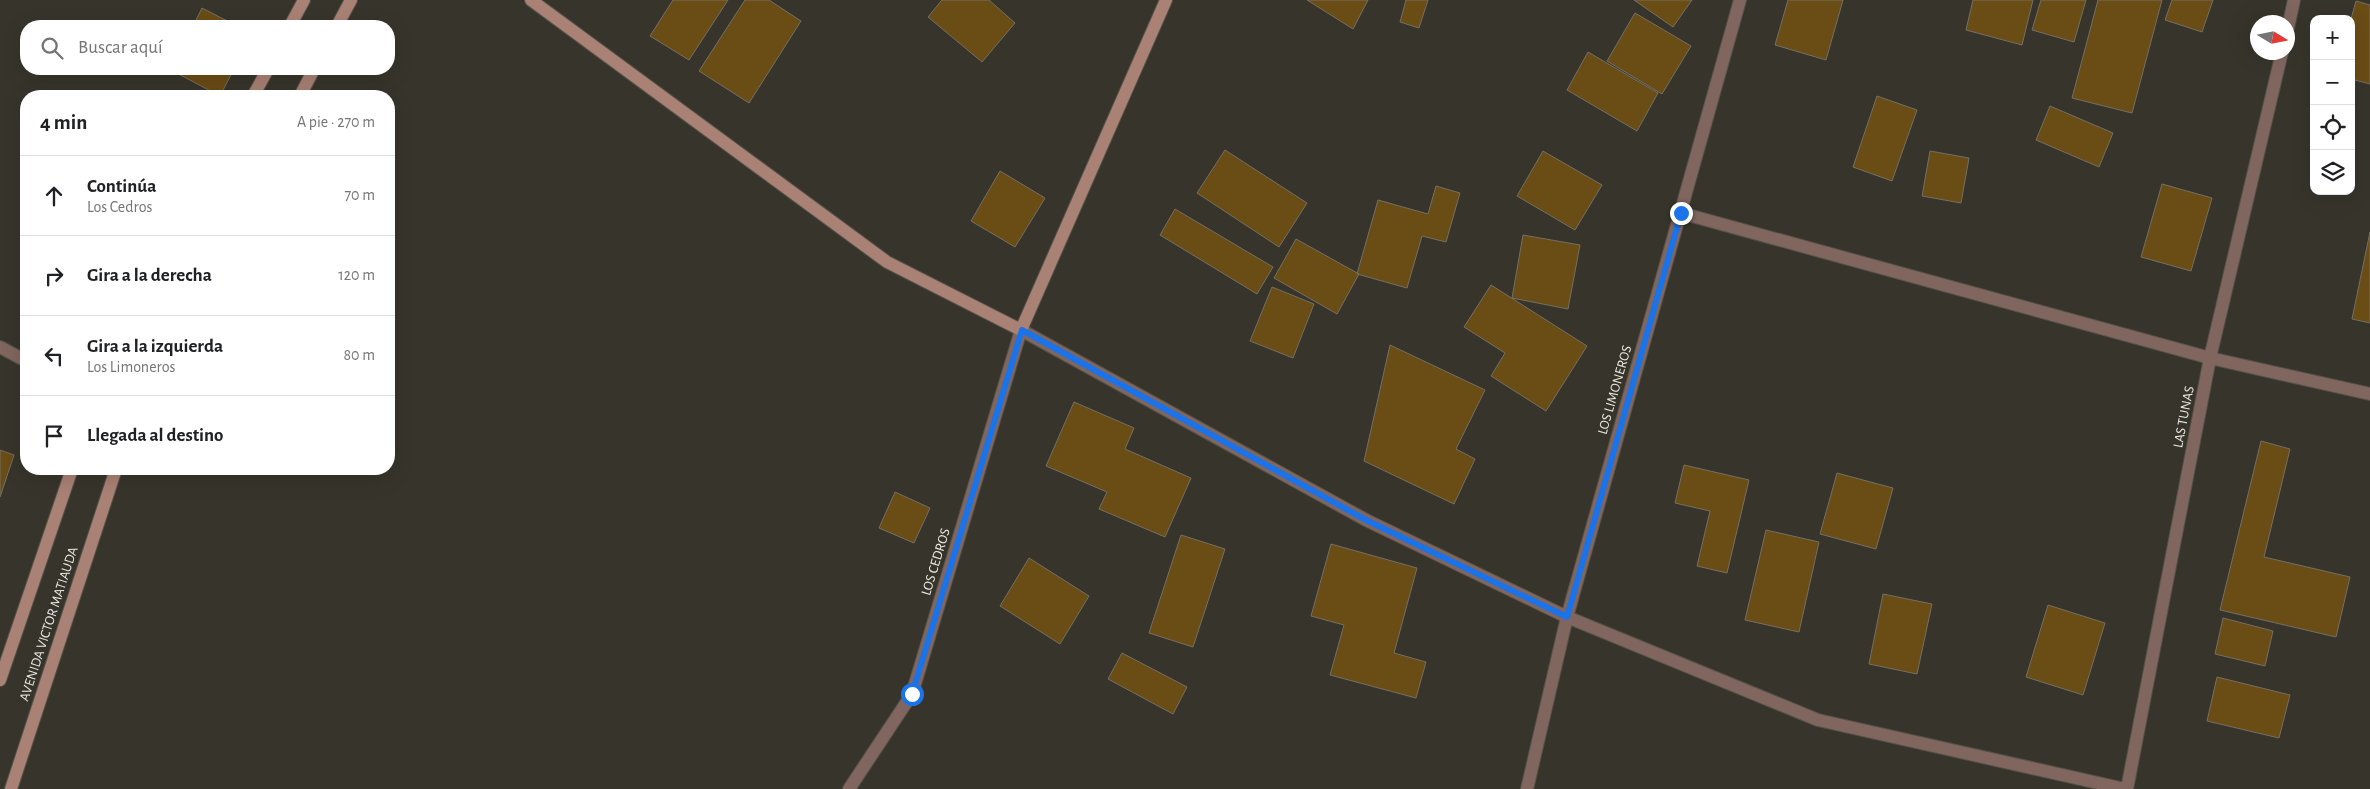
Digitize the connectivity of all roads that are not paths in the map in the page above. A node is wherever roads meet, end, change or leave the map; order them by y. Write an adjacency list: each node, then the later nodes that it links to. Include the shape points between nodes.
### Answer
1 (304, 0): 8 (street)
2 (350, 0): 9 (street)
3 (531, 0): 16 (street, via 887,262)
4 (1166, 0): 16 (street)
5 (1740, 0): 15 (street, LOS LIMONEROS)
6 (2294, 0): 7 (street)
7 (2291, 15)
8 (293, 20)
9 (340, 20)
10 (2280, 60): 19 (street, LAS TUNAS)
11 (265, 75): 13 (street)
12 (311, 75): 14 (street)
13 (256, 90)
14 (303, 90)
15 (1681, 213): 19 (street); 23 (street, LOS LIMONEROS)
16 (1022, 330): 23 (street, via 1366,520); 26 (street, LOS CEDROS, via 912,694)
17 (0, 348): 18 (street)
18 (20, 358)
19 (2210, 358): 20 (street); 28 (street, LAS TUNAS)
20 (2370, 394)
21 (70, 475): 24 (street, AVENIDA VICTOR MATIAUDA)
22 (114, 475): 25 (street, AVENIDA VICTOR MATIAUDA)
23 (1567, 617): 27 (street, LOS LIMONEROS); 28 (street, via 1818,720)
24 (0, 680)
25 (11, 789)
26 (849, 789)
27 (1527, 789)
28 (2126, 789)

